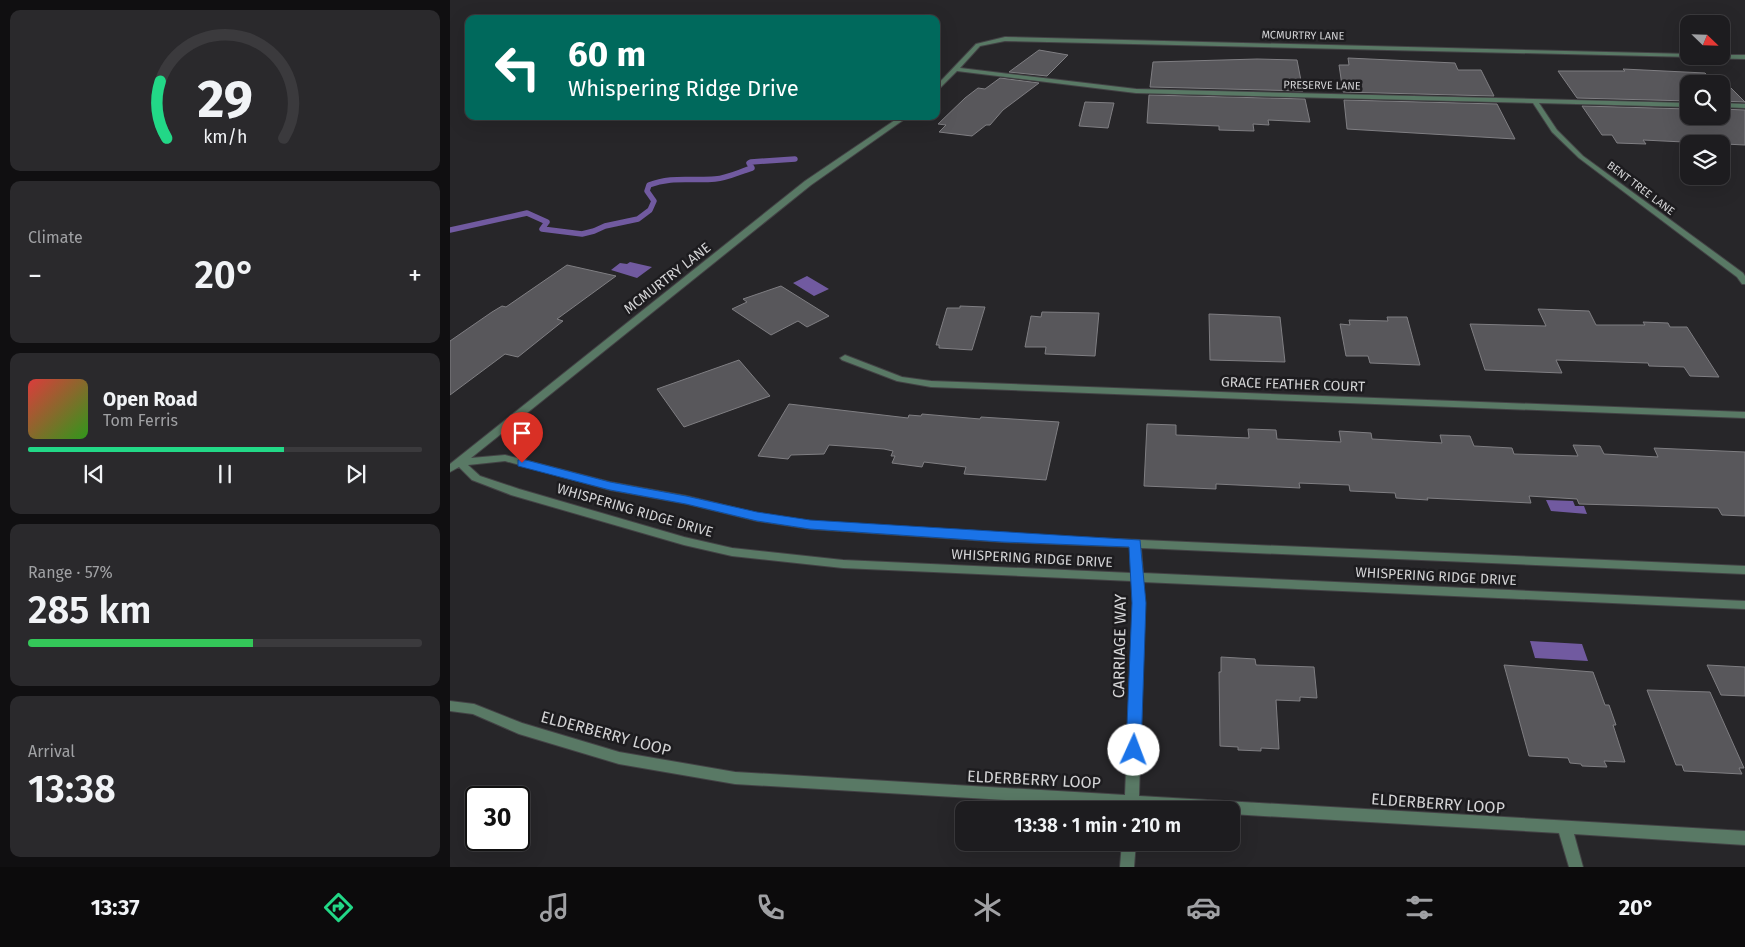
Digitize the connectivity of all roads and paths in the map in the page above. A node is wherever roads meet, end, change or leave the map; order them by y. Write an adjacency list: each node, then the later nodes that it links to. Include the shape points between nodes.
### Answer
1 (1680, 56): 4 (street, MCMURTRY LANE, via 1005,39 978,45)
2 (1730, 57): 3 (street)
3 (1745, 58)
4 (957, 68): 5 (street, MCMURTRY LANE); 6 (street, PRESERVE LANE, via 1136,91)
5 (940, 86)
6 (1535, 101): 7 (street, PRESERVE LANE); 11 (street, BENT TREE LANE, via 1554,131 1581,157 1740,275)
7 (1680, 105)
8 (1730, 105): 9 (street)
9 (1745, 106)
10 (900, 120): 14 (street, MCMURTRY LANE, via 808,182)
11 (1745, 282)
12 (845, 358): 13 (street, GRACE FEATHER COURT, via 900,378 931,384)
13 (1745, 416)
14 (454, 466): 15 (street, WHISPERING RIDGE DRIVE, via 505,458 610,486 810,525); 17 (street, WHISPERING RIDGE DRIVE, via 515,492 732,552 843,564)
15 (1136, 543): 16 (street, WHISPERING RIDGE DRIVE); 17 (street, CARRIAGE WAY)
16 (1745, 570)
17 (1136, 578): 18 (street, WHISPERING RIDGE DRIVE); 21 (street, CARRIAGE WAY, via 1139,603)
18 (1745, 605)
19 (450, 706): 20 (street, ELDERBERRY LOOP, via 474,709 518,728 619,758 735,778)
20 (1061, 801)
21 (1132, 801)
22 (1240, 811): 23 (street, ELDERBERRY LOOP)
23 (1565, 828): 24 (street, ELDERBERRY LOOP); 27 (street)
24 (1745, 838)
25 (1128, 851): 26 (street)
26 (1127, 867)
27 (1576, 867)

